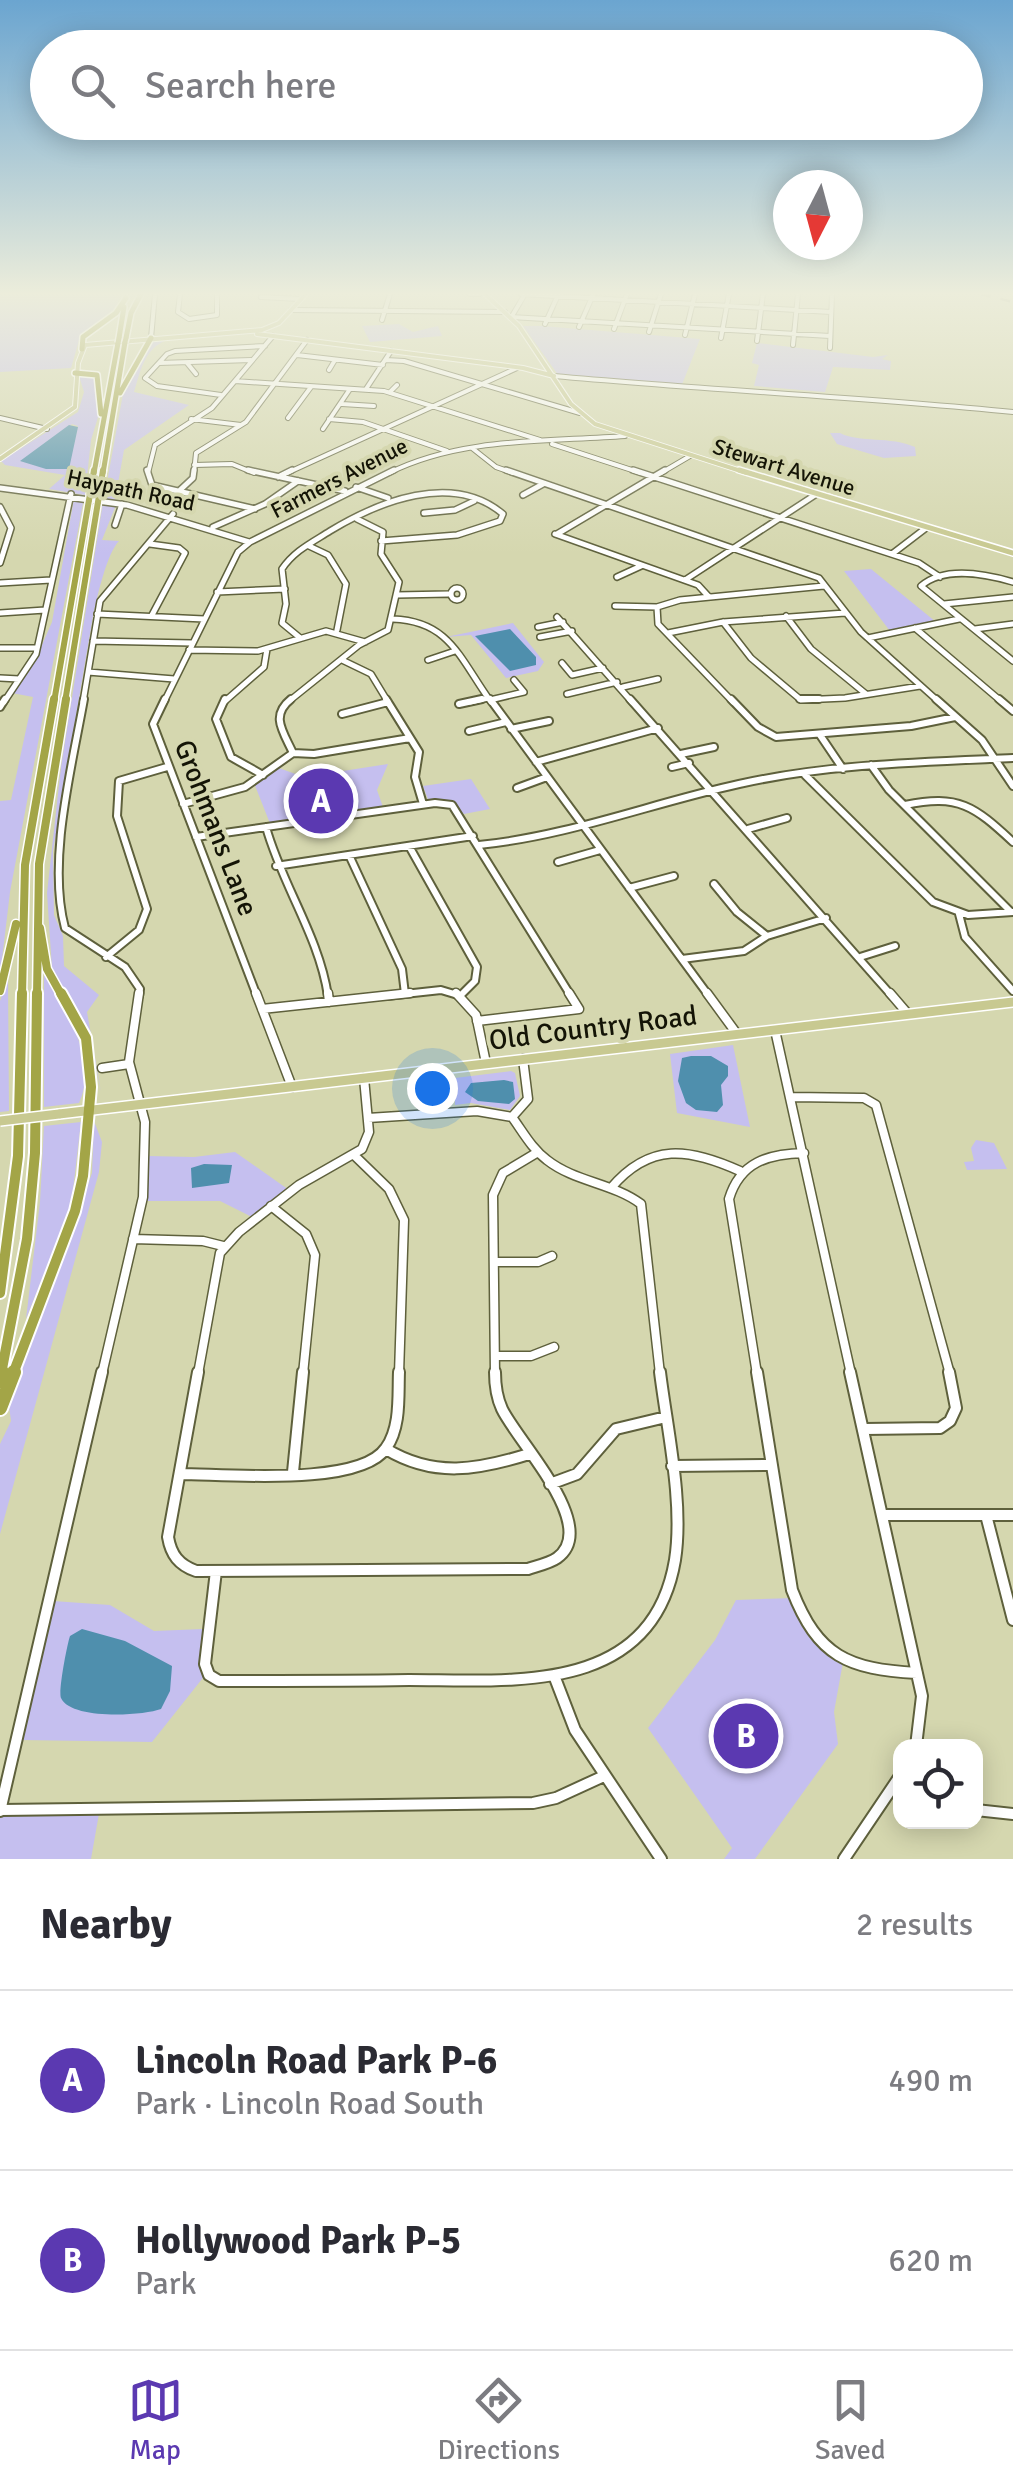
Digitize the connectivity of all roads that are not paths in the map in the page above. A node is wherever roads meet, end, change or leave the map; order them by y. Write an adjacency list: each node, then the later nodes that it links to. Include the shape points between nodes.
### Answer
1 (76, 381): 36 (main road, via 79,402)
2 (97, 381): 33 (highway)
3 (113, 381): 33 (highway)
4 (118, 381): 22 (highway)
5 (128, 381): 22 (highway)
6 (148, 381): 20 (street)
7 (235, 381): 13 (street); 20 (street)
8 (371, 381): 18 (street)
9 (469, 381): 14 (street)
10 (488, 381): 14 (street)
11 (557, 381): 26 (main road, Stewart Avenue)
12 (605, 381): 25 (street)
13 (273, 383): 16 (street); 32 (street)
14 (480, 384): 24 (street); 26 (street)
15 (397, 385): 19 (street)
16 (312, 386): 17 (street); 28 (street)
17 (351, 388): 18 (street); 21 (street)
18 (366, 389): 19 (street)
19 (390, 392): 24 (street)
20 (222, 395): 29 (street)
21 (340, 404): 23 (street); 30 (street)
22 (115, 405): 59 (highway)
23 (374, 406)
24 (432, 406): 35 (street); 39 (street)
25 (1013, 412)
26 (580, 413): 38 (main road, Stewart Avenue)
27 (0, 418): 31 (street)
28 (288, 418)
29 (191, 419): 32 (street); 54 (street, via 149,454 149,483)
30 (330, 420): 35 (street); 37 (street)
31 (12, 421): 34 (street); 36 (street)
32 (242, 425): 44 (street, via 198,450)
33 (103, 426): 59 (highway)
34 (0, 428)
35 (382, 428): 41 (street); 46 (street)
36 (47, 429): 43 (main road)
37 (323, 430)
38 (625, 436): 39 (street, Farmers Avenue); 42 (main road, Stewart Avenue)
39 (546, 442): 40 (street, Farmers Avenue); 47 (street)
40 (471, 447): 41 (street, Farmers Avenue); 50 (street, via 488,464)
41 (448, 451): 51 (street, Farmers Avenue, via 413,459)
42 (690, 456): 47 (street); 57 (main road, Stewart Avenue)
43 (0, 459)
44 (194, 465): 45 (street, via 232,464); 54 (street, via 193,478)
45 (254, 473): 46 (street); 48 (street)
46 (278, 477): 49 (street)
47 (655, 478): 64 (street); 70 (street)
48 (241, 479)
49 (299, 480): 55 (street); 66 (street)
50 (544, 484): 58 (street); 64 (street)
51 (356, 487): 55 (street, Farmers Avenue); 60 (street)
52 (0, 488): 53 (street, Haypath Road)
53 (10, 489): 56 (street, Haypath Road); 61 (street)
54 (180, 492): 66 (street)
55 (346, 492): 76 (street, Farmers Avenue)
56 (72, 493): 63 (street, Haypath Road); 87 (street)
57 (816, 495): 70 (street); 73 (main road, Stewart Avenue)
58 (523, 496)
59 (94, 498): 195 (highway); 196 (highway)
60 (388, 498): 62 (street, via 435,491); 69 (street)
61 (0, 499)
62 (475, 500): 68 (street); 75 (street, via 496,507 502,518 414,540)
63 (122, 504): 67 (street, Haypath Road); 71 (street)
64 (607, 505): 79 (street); 84 (street, via 556,534)
65 (0, 507): 83 (street, via 11,528)
66 (256, 510): 72 (street)
67 (173, 514): 72 (street, Haypath Road); 77 (street)
68 (424, 514)
69 (356, 518): 75 (street, via 381,528); 78 (street)
70 (780, 518): 79 (street); 82 (street)
71 (115, 526)
72 (212, 528): 74 (street, Haypath Road)
73 (926, 528): 81 (main road, Stewart Avenue); 82 (street)
74 (239, 538): 76 (street, Haypath Road); 80 (street)
75 (381, 540): 95 (street, via 380,554 399,582)
76 (250, 542): 80 (street, Grohmans Lane)
77 (149, 544): 104 (street, via 104,594); 105 (street, via 186,553)
78 (308, 546): 92 (street, via 284,560); 117 (street, via 328,555 346,584)
79 (734, 548): 88 (street); 91 (street, via 814,575)
80 (238, 552): 93 (street, Grohmans Lane)
81 (1013, 553)
82 (892, 554): 86 (street)
83 (1, 561)
84 (642, 566): 85 (street); 88 (street)
85 (617, 577)
86 (940, 577): 89 (street, via 982,574); 98 (street, via 921,583)
87 (51, 580): 90 (street); 101 (street)
88 (684, 581): 96 (street)
89 (1013, 582)
90 (0, 583)
91 (825, 586): 96 (street); 103 (street)
92 (285, 590): 93 (street); 120 (street, via 282,622)
93 (217, 592): 108 (street, Grohmans Lane)
94 (448, 594): 95 (street)
95 (398, 595): 109 (street)
96 (708, 597): 100 (street)
97 (1013, 598): 98 (street)
98 (942, 604): 110 (street)
99 (615, 606): 100 (street)
100 (657, 606): 119 (street, via 657,621)
101 (44, 610): 102 (street); 127 (street)
102 (0, 613)
103 (846, 613): 106 (street); 122 (street)
104 (98, 614): 105 (street); 123 (street)
105 (152, 615): 108 (street)
106 (786, 616): 112 (street); 144 (street, via 811,649)
107 (557, 617): 111 (street)
108 (204, 619): 125 (street, Grohmans Lane)
109 (393, 619): 124 (street, via 388,630); 129 (street, via 431,623)
110 (960, 619): 115 (street); 116 (street)
111 (564, 622): 114 (street); 118 (street)
112 (723, 622): 119 (street); 144 (street, via 793,697 813,702)
113 (1013, 624): 116 (street)
114 (538, 628)
115 (915, 628): 122 (street); 149 (street)
116 (974, 629): 130 (street)
117 (337, 630): 120 (street); 124 (street)
118 (572, 631): 121 (street); 134 (street)
119 (668, 634): 157 (street, via 764,731 783,738)
120 (299, 637): 128 (street)
121 (540, 638)
122 (868, 638): 142 (street)
123 (93, 641): 125 (street); 135 (street)
124 (365, 642): 131 (street)
125 (190, 646): 128 (street); 138 (street, Grohmans Lane)
126 (0, 648): 127 (street)
127 (37, 648): 137 (street)
128 (267, 649): 171 (street, via 264,667 225,699 216,719 231,758)
129 (454, 652): 132 (street); 145 (street)
130 (1010, 656)
131 (341, 660): 146 (street, via 368,670); 160 (street, via 280,708 277,718)
132 (428, 660)
133 (562, 663): 134 (street, via 572,675)
134 (605, 668): 141 (street)
135 (88, 672): 138 (street); 202 (street, via 64,820 60,906 69,934)
136 (0, 678): 137 (street)
137 (20, 679): 148 (street)
138 (174, 679): 167 (street, Grohmans Lane, via 153,724)
139 (658, 679): 141 (street)
140 (514, 680): 145 (street, via 524,692)
141 (620, 684): 143 (street); 154 (street)
142 (921, 685): 144 (street); 151 (street)
143 (567, 694)
144 (866, 696)
145 (489, 699): 147 (street); 153 (street)
146 (388, 702): 150 (street); 158 (street)
147 (460, 704)
148 (0, 706)
149 (1013, 711)
150 (342, 714)
151 (957, 717): 157 (street); 163 (street)
152 (550, 721): 155 (street)
153 (506, 722): 155 (street); 156 (street)
154 (658, 728): 161 (street); 164 (street)
155 (512, 729): 164 (street)
156 (470, 730)
157 (820, 735): 169 (street)
158 (410, 738): 160 (street); 177 (street, via 420,756 414,775)
159 (714, 747): 161 (street)
160 (293, 753): 171 (street)
161 (681, 754): 165 (street)
162 (1013, 758): 163 (street)
163 (993, 759): 166 (street); 173 (street)
164 (536, 762): 172 (street)
165 (689, 763): 168 (street); 175 (street)
166 (871, 765): 169 (street); 178 (street)
167 (168, 767): 176 (street, Grohmans Lane); 202 (street, via 118,781 117,816 147,909 139,930)
168 (672, 767)
169 (843, 769): 170 (street)
170 (804, 774): 175 (street); 198 (street, via 924,896)
171 (263, 776): 176 (street, via 238,791)
172 (547, 777): 174 (street); 180 (street)
173 (1013, 786)
174 (517, 788)
175 (714, 790): 180 (street); 182 (street)
176 (183, 804): 183 (street, Grohmans Lane)
177 (423, 804): 181 (street); 184 (street, via 456,808)
178 (904, 805): 185 (street, via 954,799); 197 (street)
179 (787, 818): 182 (street)
180 (582, 824): 186 (street); 188 (street)
181 (266, 827): 183 (street); 191 (street)
182 (748, 829): 199 (street)
183 (196, 836): 211 (street, Grohmans Lane)
184 (473, 836): 186 (street); 187 (street)
185 (1013, 842)
186 (480, 845): 213 (street, via 579,1009)
187 (408, 846): 189 (street); 208 (street, via 477,966)
188 (600, 850): 190 (street); 194 (street)
189 (349, 855): 191 (street); 207 (street, via 402,969)
190 (558, 862)
191 (276, 866): 209 (street, via 327,976)
192 (674, 876): 194 (street)
193 (714, 884): 200 (street)
194 (628, 888): 204 (street)
195 (37, 890): 224 (highway, via 43,958 86,1038); 241 (highway, via 35,1153)
196 (23, 892): 206 (highway); 238 (highway, via 18,1156)
197 (1012, 912): 198 (street)
198 (959, 914): 205 (street, via 965,937)
199 (826, 918): 200 (street); 203 (street)
200 (767, 936): 204 (street, via 744,951)
201 (896, 946): 203 (street)
202 (106, 956): 217 (street, via 134,976 140,989)
203 (860, 957): 212 (street)
204 (682, 959): 215 (street)
205 (1013, 990)
206 (0, 991)
207 (405, 994): 208 (street); 209 (street)
208 (462, 994): 213 (street)
209 (329, 1002): 211 (street)
210 (1013, 1002): 212 (main road, Old Country Road)
211 (262, 1010): 221 (street, Grohmans Lane)
212 (908, 1014): 214 (main road, Old Country Road)
213 (477, 1021): 218 (street)
214 (775, 1030): 215 (main road, Old Country Road); 222 (street)
215 (737, 1034): 216 (main road, Old Country Road)
216 (523, 1059): 218 (main road, Old Country Road); 225 (street, via 530,1098)
217 (129, 1064): 219 (street); 223 (street)
218 (486, 1064): 220 (main road, Old Country Road)
219 (102, 1068)
220 (364, 1078): 221 (main road, Old Country Road); 226 (street)
221 (292, 1087): 223 (main road, Old Country Road)
222 (792, 1097): 229 (street); 244 (street, via 864,1098 876,1105 954,1390 956,1412 940,1428)
223 (143, 1104): 224 (main road, Old Country Road); 234 (street, via 143,1197)
224 (89, 1111): 227 (main road, Old Country Road, bridge); 242 (highway, via 75,1211)
225 (512, 1117): 226 (street, via 477,1111); 228 (street)
226 (368, 1118): 230 (street, via 366,1142)
227 (0, 1121)
228 (538, 1152): 232 (street); 237 (street, via 503,1173 495,1187)
229 (804, 1153): 231 (street, via 767,1156); 244 (street)
230 (355, 1156): 233 (street, via 318,1172); 245 (street, via 390,1188 406,1224 397,1419)
231 (740, 1171): 232 (street, via 702,1156 654,1154 631,1163); 247 (street, via 730,1213)
232 (611, 1188): 243 (street, via 644,1210)
233 (271, 1206): 235 (street); 249 (street, via 306,1234 316,1255)
234 (133, 1238): 235 (street); 262 (street)
235 (223, 1246): 250 (street)
236 (552, 1256): 237 (street)
237 (494, 1262): 240 (street)
238 (0, 1293)
239 (554, 1347): 240 (street, via 530,1356)
240 (495, 1356): 246 (street, via 497,1406)
241 (0, 1381)
242 (0, 1408)
243 (666, 1417): 248 (street); 251 (street, via 616,1429 578,1474)
244 (864, 1429): 252 (street)
245 (386, 1450): 246 (street, via 418,1468 442,1472 484,1469); 249 (street, via 349,1471)
246 (529, 1454): 251 (street)
247 (772, 1465): 248 (street); 257 (street, via 792,1590 809,1629 844,1662 871,1672)
248 (672, 1466): 258 (street, via 678,1544 664,1601 616,1655)
249 (293, 1472): 250 (street)
250 (180, 1474): 255 (street, via 170,1550 183,1567)
251 (550, 1484): 255 (street, via 569,1512 573,1533 561,1557 540,1567)
252 (883, 1515): 253 (street); 257 (street)
253 (986, 1515): 254 (street); 256 (street)
254 (1013, 1515)
255 (216, 1571): 258 (street, via 204,1664 219,1681)
256 (1013, 1620)
257 (917, 1673): 259 (street, via 923,1714)
258 (555, 1678): 260 (street, via 575,1730)
259 (918, 1739)
260 (604, 1776): 262 (street, via 532,1803); 265 (street)
261 (893, 1786): 266 (street)
262 (0, 1810)
263 (983, 1811): 264 (street)
264 (1013, 1814)
265 (661, 1859)
266 (844, 1859)

